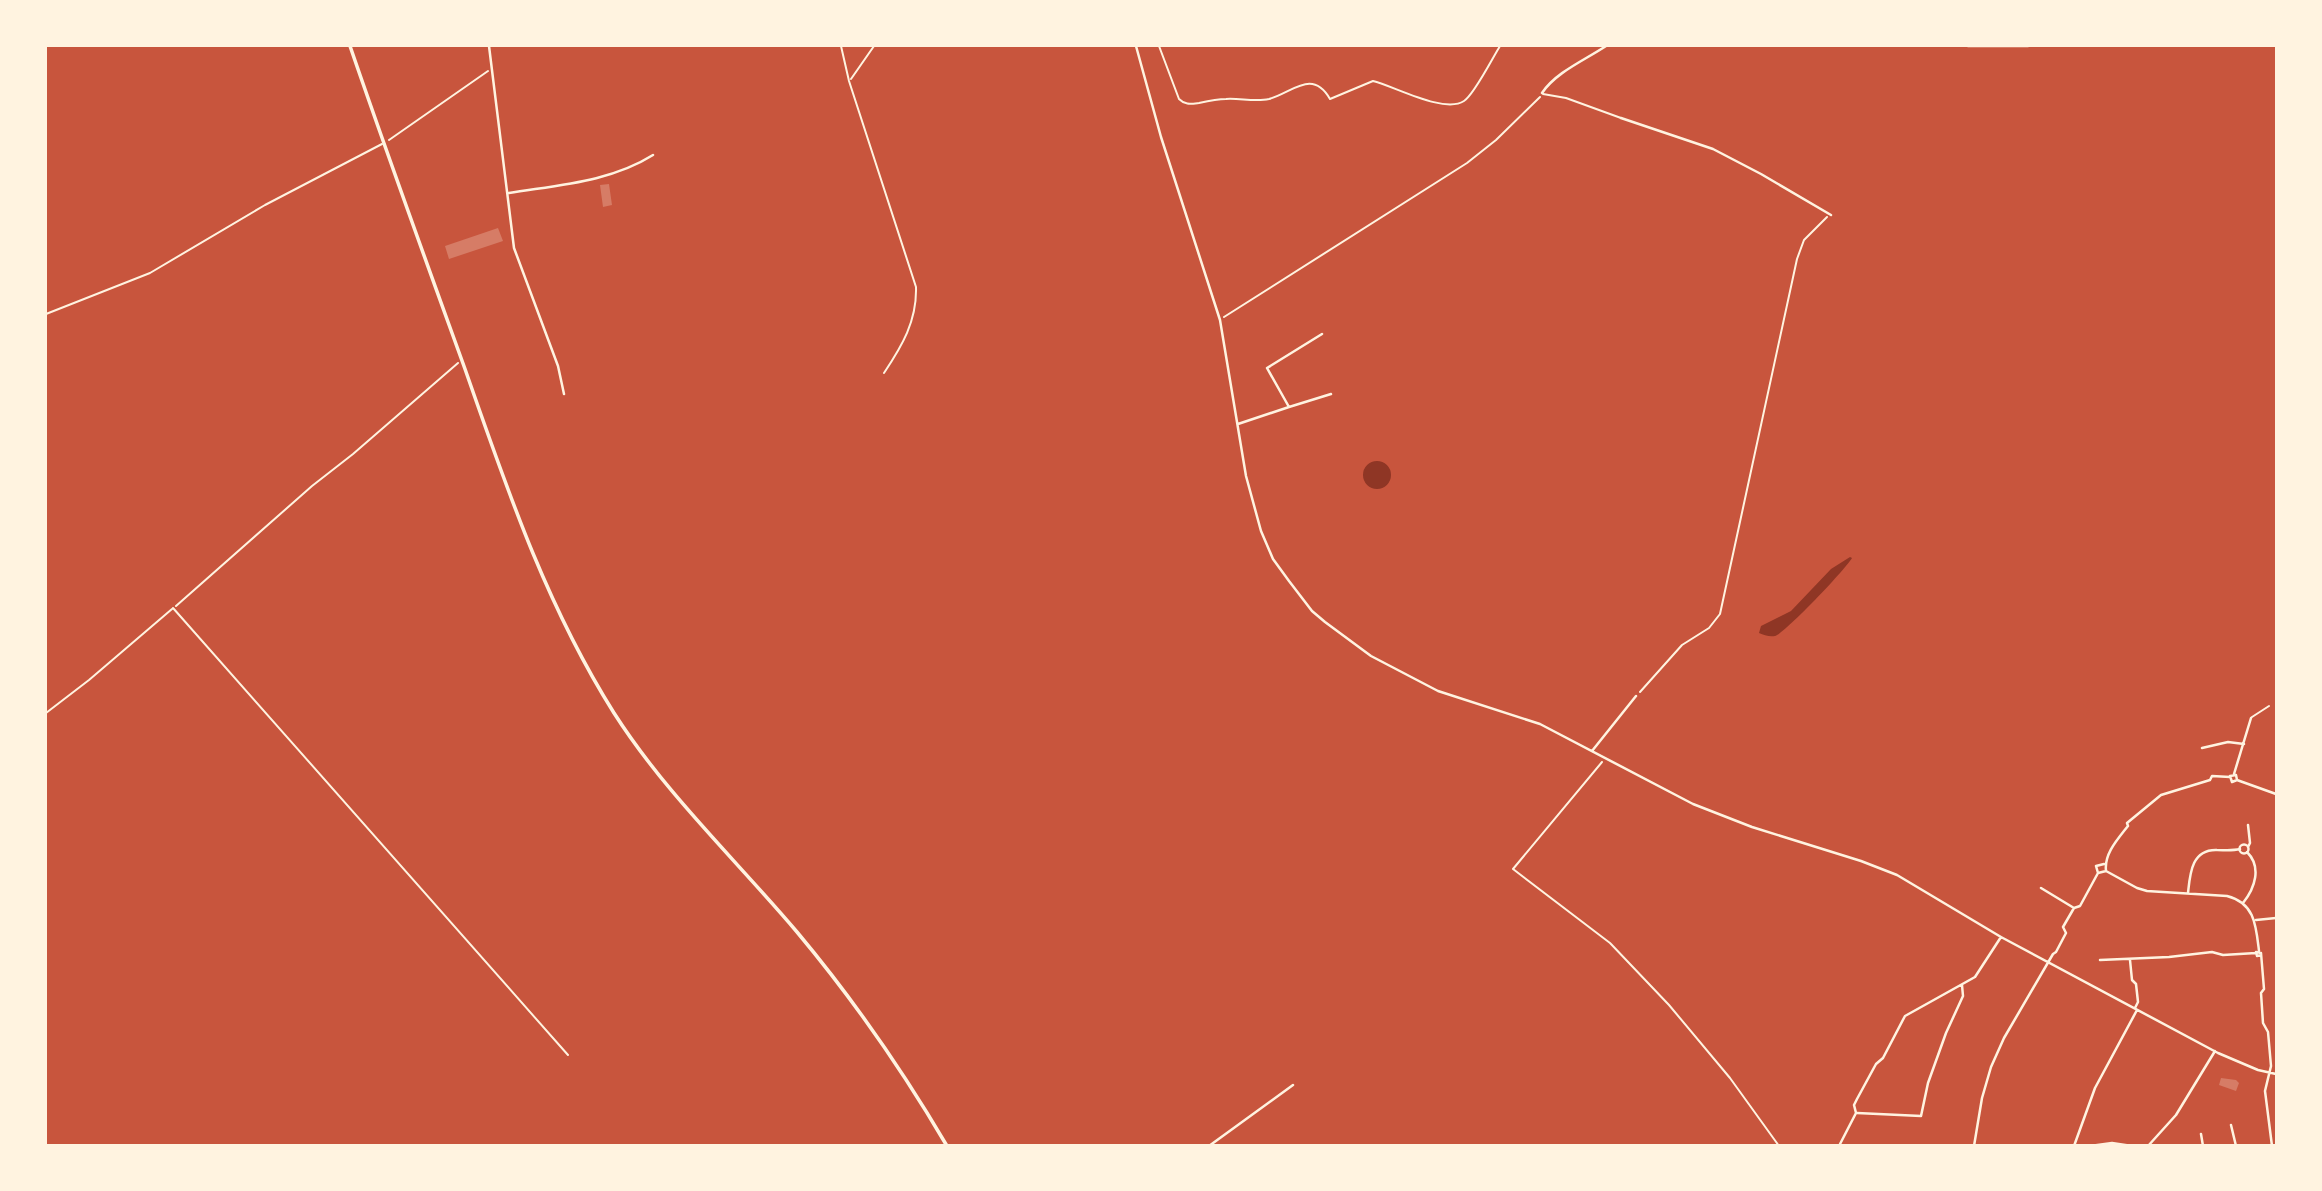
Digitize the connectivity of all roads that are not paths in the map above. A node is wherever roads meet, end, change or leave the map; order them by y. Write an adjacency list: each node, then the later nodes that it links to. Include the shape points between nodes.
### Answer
1 (350, 46): 10 (main road)
2 (489, 46): 12 (street)
3 (1136, 46): 19 (street, via 1220,320)
4 (1606, 46): 8 (street, via 1559,76)
5 (1968, 46): 6 (street)
6 (2015, 46): 7 (street)
7 (2028, 46)
8 (1542, 93): 9 (lane)
9 (1621, 118): 13 (street, via 1713,149)
10 (383, 144): 14 (lane, via 265,205 150,274); 59 (main road, via 506,487 564,626 630,738 823,963 897,1065)
11 (653, 155): 12 (street, via 621,172 583,182)
12 (507, 193): 16 (street, via 514,248)
13 (1831, 215)
14 (46, 314)
15 (1322, 334): 18 (street, via 1267,368)
16 (564, 394)
17 (1331, 394): 18 (street)
18 (1289, 407): 19 (street)
19 (1238, 424): 26 (street, via 1261,531 1273,559 1312,611 1371,656 1438,691 1533,721)
20 (173, 608): 52 (lane)
21 (1636, 696): 26 (street)
22 (2269, 706): 23 (lane)
23 (2251, 718): 24 (street)
24 (2244, 744): 25 (street, via 2228,741); 27 (street)
25 (2203, 748)
26 (1592, 751): 44 (street, via 1666,791 1752,827 1883,869)
27 (2234, 774): 28 (street); 29 (street)
28 (2230, 777): 29 (street, via 2232,782); 35 (street, via 2212,776 2160,795 2127,823)
29 (2237, 780): 30 (street)
30 (2277, 794)
31 (2248, 825): 32 (street)
32 (2248, 847): 33 (street); 34 (street)
33 (2240, 849): 34 (street); 39 (street, via 2200,855 2191,870)
34 (2247, 852): 40 (street, via 2253,859 2255,883)
35 (2104, 864): 36 (street); 37 (street, via 2096,866)
36 (2106, 871): 37 (street); 39 (street, via 2147,891)
37 (2098, 873): 41 (street, via 2080,906)
38 (2041, 888): 41 (street)
39 (2188, 893): 40 (street)
40 (2243, 903): 43 (street)
41 (2074, 908): 48 (street, via 2063,927 2066,933)
42 (2277, 918): 43 (street)
43 (2256, 920): 45 (street)
44 (2001, 937): 48 (street); 49 (street, via 1975,977)
45 (2259, 954): 47 (street, via 2213,952); 53 (street, via 2262,1016 2272,1066)
46 (2100, 960): 47 (street)
47 (2130, 960): 50 (street)
48 (2048, 961): 50 (street); 62 (street, via 1991,1067)
49 (1962, 985): 56 (street, via 1905,1016 1857,1099); 56 (street, via 1963,996 1928,1083 1922,1116)
50 (2136, 1009): 51 (street); 63 (street, via 2095,1088)
51 (2216, 1051): 53 (street); 66 (street, via 2176,1115)
52 (568, 1055)
53 (2269, 1073): 54 (street); 69 (street, via 2266,1098)
54 (2277, 1074)
55 (1293, 1086): 60 (street)
56 (1856, 1113): 61 (street)
57 (2231, 1125): 68 (street)
58 (2201, 1134): 67 (street)
59 (947, 1146)
60 (1209, 1146)
61 (1839, 1146)
62 (1975, 1146)
63 (2074, 1146)
64 (2090, 1146): 65 (street)
65 (2132, 1146)
66 (2148, 1146)
67 (2203, 1146)
68 (2236, 1146)
69 (2272, 1146)

